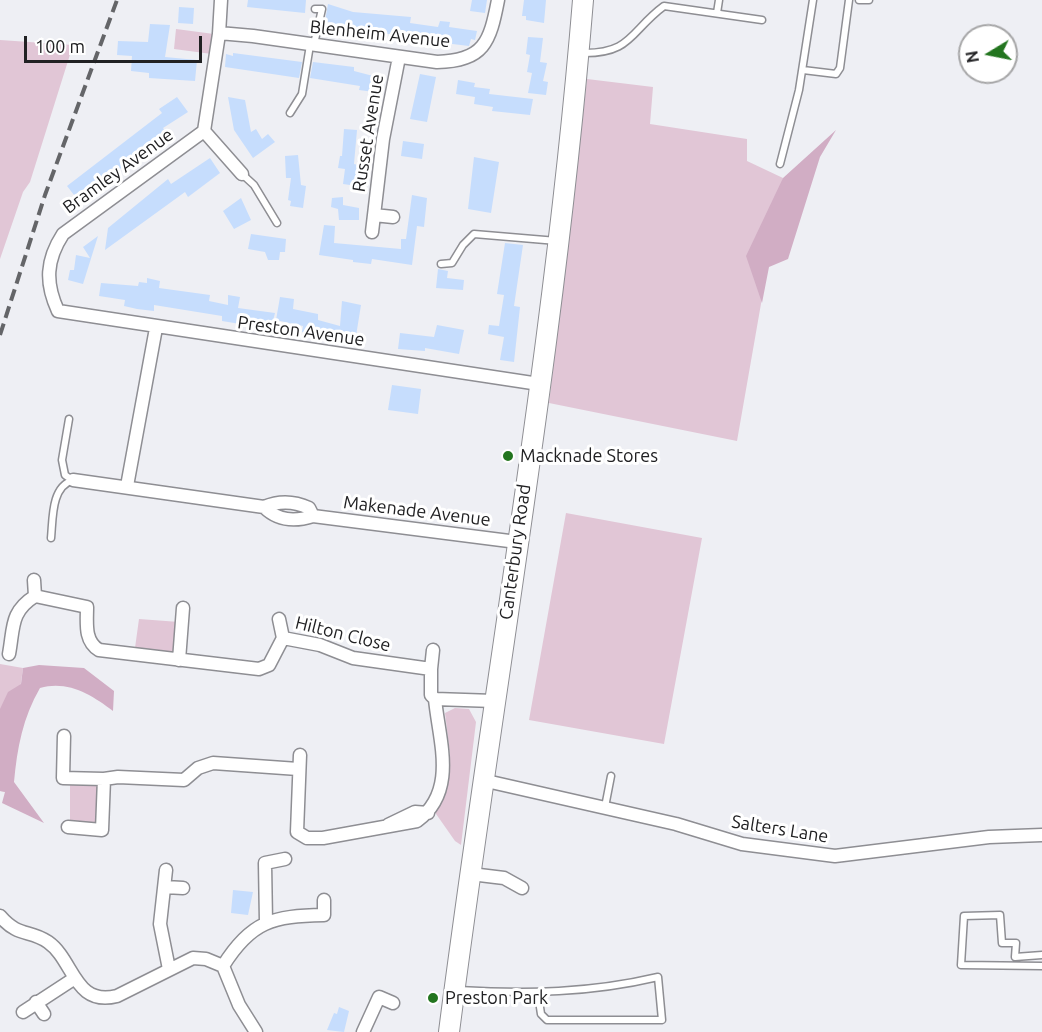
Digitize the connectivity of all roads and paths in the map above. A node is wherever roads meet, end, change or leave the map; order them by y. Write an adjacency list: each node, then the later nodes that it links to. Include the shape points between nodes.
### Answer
1 (221, 0): 12 (street)
2 (498, 0): 15 (street, Blenheim Avenue, via 488,40 466,59 437,62)
3 (583, 0): 14 (main road, Canterbury Road)
4 (719, 0): 10 (lane)
5 (813, 0): 16 (lane)
6 (849, 0): 16 (lane, via 836,74)
7 (859, 0): 8 (lane)
8 (869, 0)
9 (315, 9): 13 (lane, via 322,9)
10 (717, 13): 11 (lane); 14 (lane, via 664,6 621,47 601,54)
11 (762, 20)
12 (219, 33): 13 (street, Blenheim Avenue); 18 (street)
13 (312, 45): 15 (street, Blenheim Avenue); 17 (lane, via 302,94)
14 (579, 53): 25 (main road, Canterbury Road)
15 (399, 57): 21 (street, Russet Avenue)
16 (802, 70): 19 (lane)
17 (290, 113)
18 (204, 131): 20 (street); 27 (street, Bramley Avenue, via 63,234 50,259 48,276 50,294)
19 (780, 164)
20 (242, 174): 23 (lane, via 255,185)
21 (374, 215): 22 (street, Russet Avenue); 24 (street, Russet Avenue)
22 (393, 217)
23 (277, 224)
24 (372, 232)
25 (557, 241): 26 (lane, via 474,234 452,263); 29 (main road, Canterbury Road)
26 (441, 264)
27 (58, 311): 28 (street, Preston Avenue)
28 (156, 328): 29 (street, Preston Avenue); 32 (street)
29 (539, 384): 34 (main road, Canterbury Road)
30 (69, 419): 31 (lane, via 62,460 65,475)
31 (73, 480): 32 (street, Makenade Avenue); 33 (lane, via 58,491)
32 (127, 486): 34 (street, Makenade Avenue, via 264,507 273,515 292,521 313,516)
33 (51, 538)
34 (517, 542): 45 (main road, Canterbury Road)
35 (34, 580): 36 (street)
36 (35, 596): 41 (street, via 20,605); 42 (street, Hilton Close, via 88,604 86,630 99,650)
37 (183, 608): 42 (street)
38 (279, 619): 39 (street, Hilton Close)
39 (283, 638): 42 (street, Hilton Close, via 269,665 259,669); 43 (street, Hilton Close, via 320,645 353,658)
40 (432, 650): 43 (street)
41 (9, 654)
42 (179, 660)
43 (431, 669): 44 (street, via 429,688)
44 (435, 699): 45 (street); 48 (street, via 444,779 428,813 415,812 387,826 356,832 324,832 307,838 297,832)
45 (494, 701): 51 (main road, Canterbury Road)
46 (64, 736): 50 (street, via 63,777)
47 (300, 755): 48 (street)
48 (298, 769): 50 (street, via 213,763 198,768 184,780)
49 (611, 776): 52 (lane)
50 (104, 780): 53 (street, via 102,830)
51 (482, 780): 52 (street, Salters Lane); 57 (main road, Canterbury Road)
52 (604, 808): 54 (street, Salters Lane, via 742,844 835,856 989,837)
53 (68, 827)
54 (1042, 835)
55 (285, 859): 63 (street, via 265,863)
56 (166, 870): 58 (street)
57 (471, 874): 60 (street, via 504,878); 69 (main road, Canterbury Road)
58 (165, 887): 59 (street); 67 (street, via 160,924)
59 (183, 888)
60 (522, 888)
61 (324, 900): 63 (street, via 324,915)
62 (0, 916): 68 (street, via 11,928 49,943)
63 (266, 922): 65 (street, via 238,942)
64 (1042, 955): 66 (lane, via 1015,957 1016,943 1002,943 1000,915 964,916 961,965)
65 (223, 966): 67 (street, via 193,958); 75 (street, via 239,1005)
66 (1042, 966)
67 (169, 969): 68 (street, via 108,998 92,995)
68 (75, 978): 71 (street)
69 (454, 989): 70 (lane); 77 (main road, Canterbury Road)
70 (538, 994): 70 (lane, via 658,977 662,1020 547,1020 541,1016)
71 (36, 1002): 73 (street); 74 (street)
72 (393, 1003): 76 (street, via 379,997)
73 (23, 1012)
74 (44, 1014)
75 (256, 1032)
76 (363, 1032)
77 (449, 1032)

